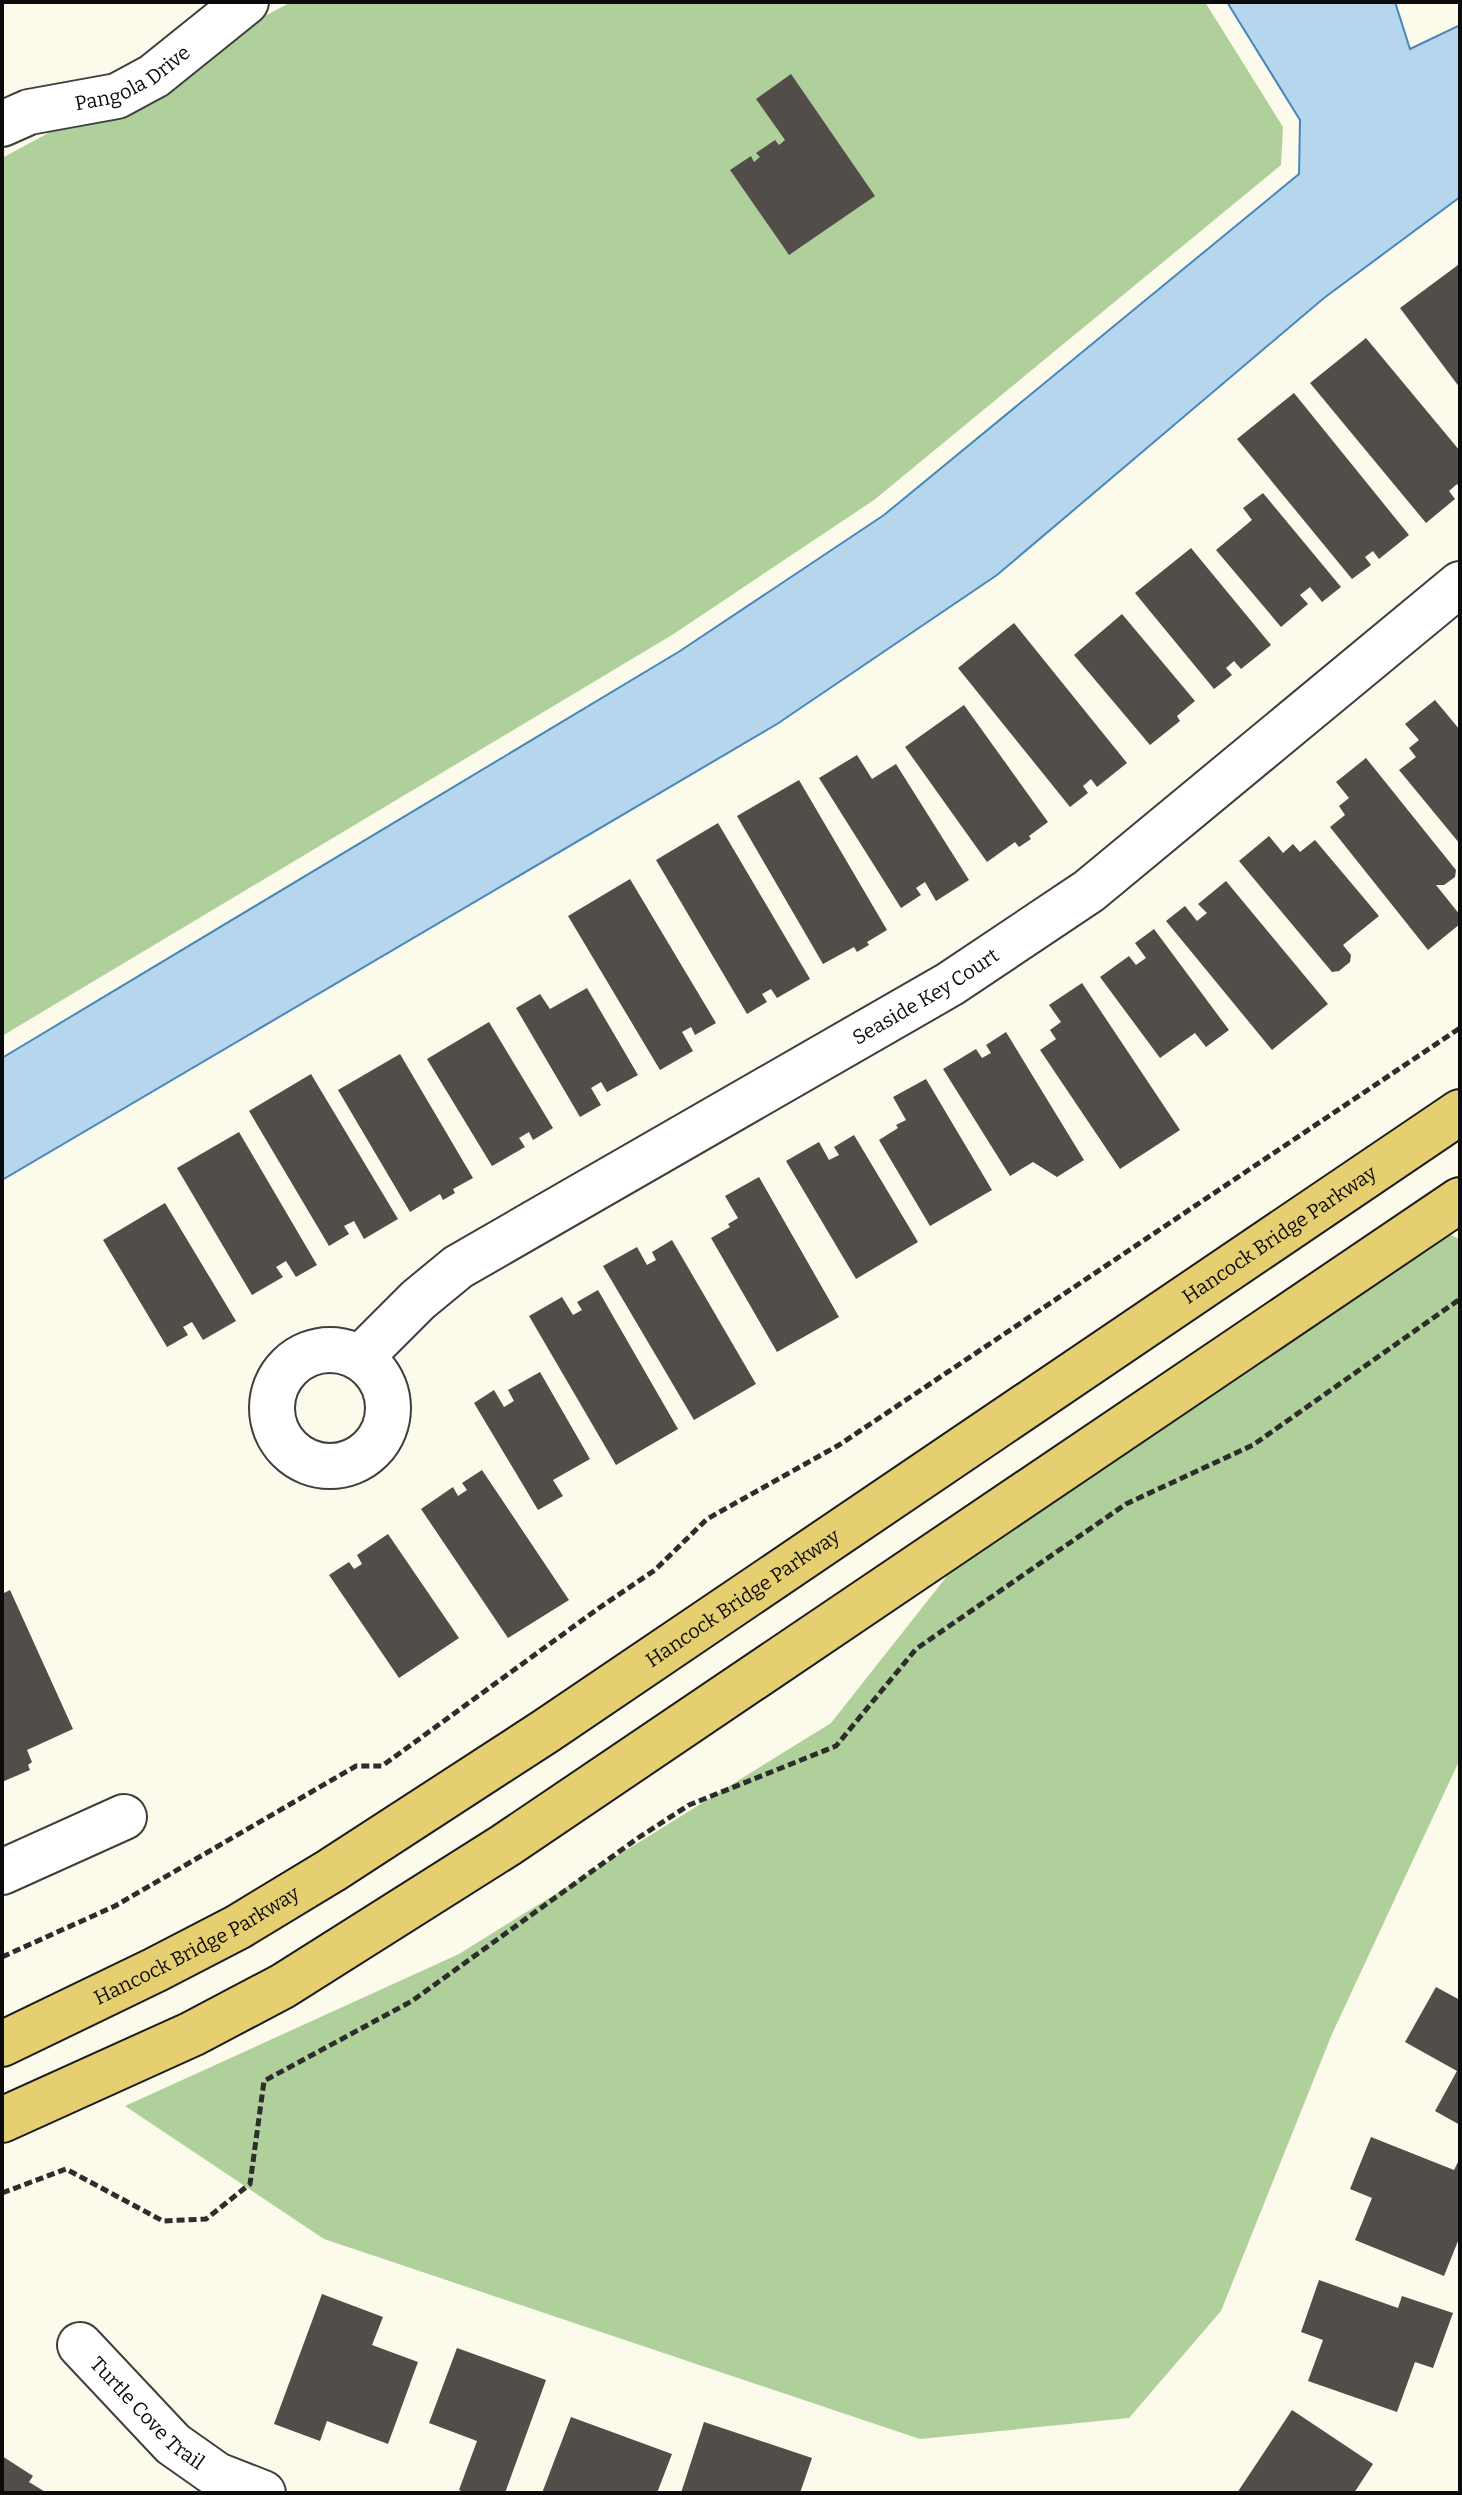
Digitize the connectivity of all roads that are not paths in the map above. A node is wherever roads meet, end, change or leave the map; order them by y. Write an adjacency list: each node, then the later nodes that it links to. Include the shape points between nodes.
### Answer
1 (246, 2): 2 (street, Pangola Drive, via 154,76 117,96 29,112)
2 (2, 124)
3 (1460, 584): 6 (street, Seaside Key Court, via 1089,891 950,984 458,1267)
4 (1460, 1112): 9 (main road, Hancock Bridge Parkway, via 332,1870 238,1927)
5 (1460, 1200): 10 (main road, via 506,1845 283,1986 192,2034)
6 (360, 1358)
7 (124, 1817): 8 (street)
8 (2, 1872)
9 (2, 2044)
10 (2, 2120)
11 (80, 2345): 12 (street, Turtle Cove Trail, via 173,2444 217,2475)
12 (263, 2493)

